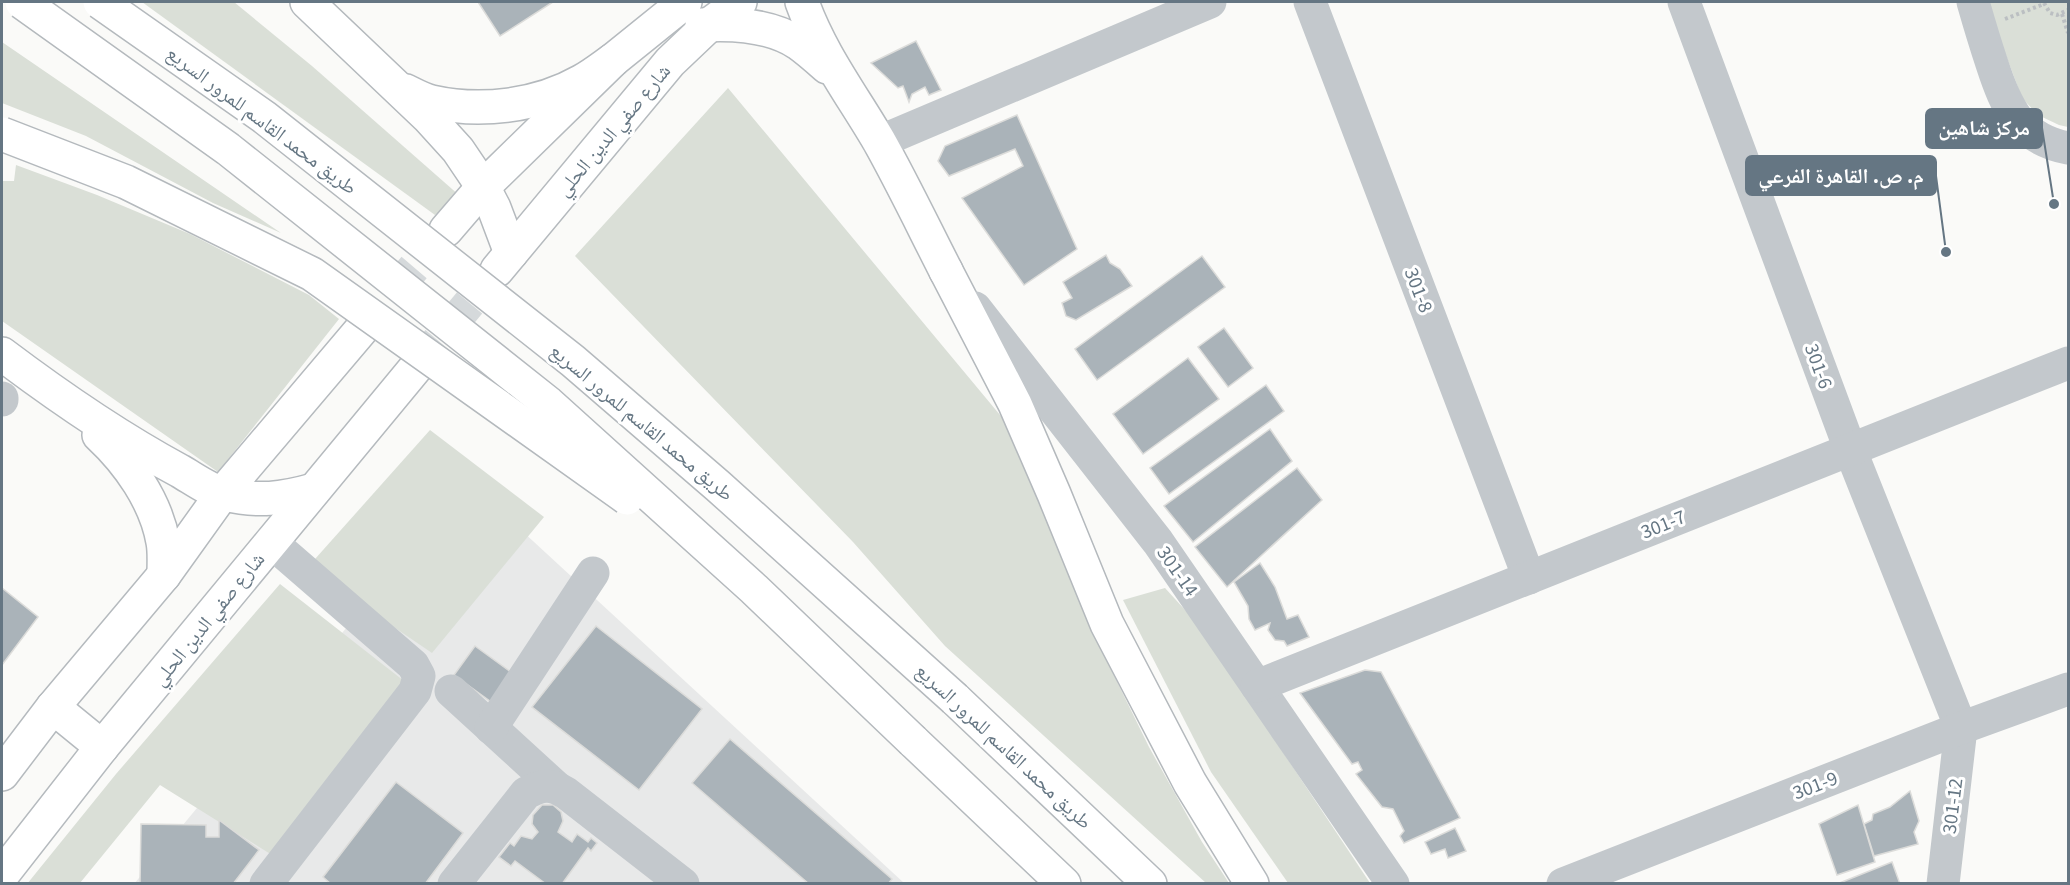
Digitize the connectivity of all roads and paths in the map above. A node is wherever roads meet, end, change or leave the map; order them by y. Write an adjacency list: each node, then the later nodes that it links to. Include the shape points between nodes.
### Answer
1 (22, 2): 37 (main road, bridge, via 228,149 538,395)
2 (100, 2): 52 (main road, طريق محمد القاسم للمرور السريع, bridge, via 264,117 573,361 955,699)
3 (685, 2): 16 (main road, شارع صفي الدين الحلي)
4 (740, 2): 14 (main road, شارع صفي الدين الحلي)
5 (802, 2): 17 (main road)
6 (1209, 2): 20 (street)
7 (1310, 2): 36 (street, 301-8)
8 (1684, 2): 30 (street, 301-6)
9 (2044, 3): 12 (path, via 2050,13); 13 (path)
10 (313, 4): 18 (main road)
11 (2068, 10): 12 (path)
12 (2062, 14): 15 (path)
13 (1977, 15): 21 (street, via 2002,94 2014,117 2044,141)
14 (710, 24): 16 (main road, via 670,32); 17 (main road, via 733,23 768,30 796,42); 22 (main road, شارع صفي الدين الحلي, via 670,62 504,261 499,219)
15 (2068, 33)
16 (613, 60): 18 (main road, via 581,82 545,97 507,106 468,107 430,102); 22 (main road, شارع صفي الدين الحلي)
17 (836, 73): 20 (main road)
18 (396, 87): 22 (main road, via 458,150)
19 (2, 134): 37 (main road, bridge, via 126,182 312,274)
20 (879, 141): 24 (main road)
21 (2068, 148)
22 (483, 187): 23 (main road, شارع صفي الدين الحلي)
23 (446, 230)
24 (946, 272): 38 (street, 301-14, via 1158,542); 53 (main road, via 1015,404 1107,624 1190,783)
25 (361, 330): 32 (main road)
26 (2, 354): 29 (main road)
27 (2068, 363): 30 (street, 301-7)
28 (417, 366): 31 (main road, شارع صفي الدين الحلي)
29 (54, 393): 32 (main road, via 137,447); 35 (main road, via 113,448 140,486 157,516 164,544)
30 (1850, 450): 36 (street, 301-7); 43 (street, 301-6)
31 (314, 490): 32 (main road, via 287,498 259,500); 33 (main road, شارع صفي الدين الحلي)
32 (222, 494): 35 (main road)
33 (271, 542): 44 (main road, شارع صفي الدين الحلي); 48 (street, via 413,665 419,676 415,691)
34 (593, 573): 42 (street)
35 (164, 575): 41 (main road)
36 (1529, 578): 38 (street, 301-7)
37 (754, 589): 51 (main road, bridge)
38 (1257, 686): 54 (street, 301-14)
39 (2068, 689): 43 (street, 301-9)
40 (451, 691): 42 (street)
41 (53, 707): 44 (main road); 45 (main road)
42 (491, 728): 46 (street)
43 (1961, 728): 55 (street, 301-9); 56 (street, 301-12)
44 (102, 747): 47 (main road, شارع صفي الدين الحلي)
45 (2, 774)
46 (556, 787): 49 (street, via 541,786 526,793); 50 (street)
47 (2, 875)
48 (266, 884)
49 (454, 884)
50 (684, 884)
51 (1064, 884)
52 (1150, 884)
53 (1252, 884)
54 (1393, 884)
55 (1563, 884)
56 (1943, 884)

